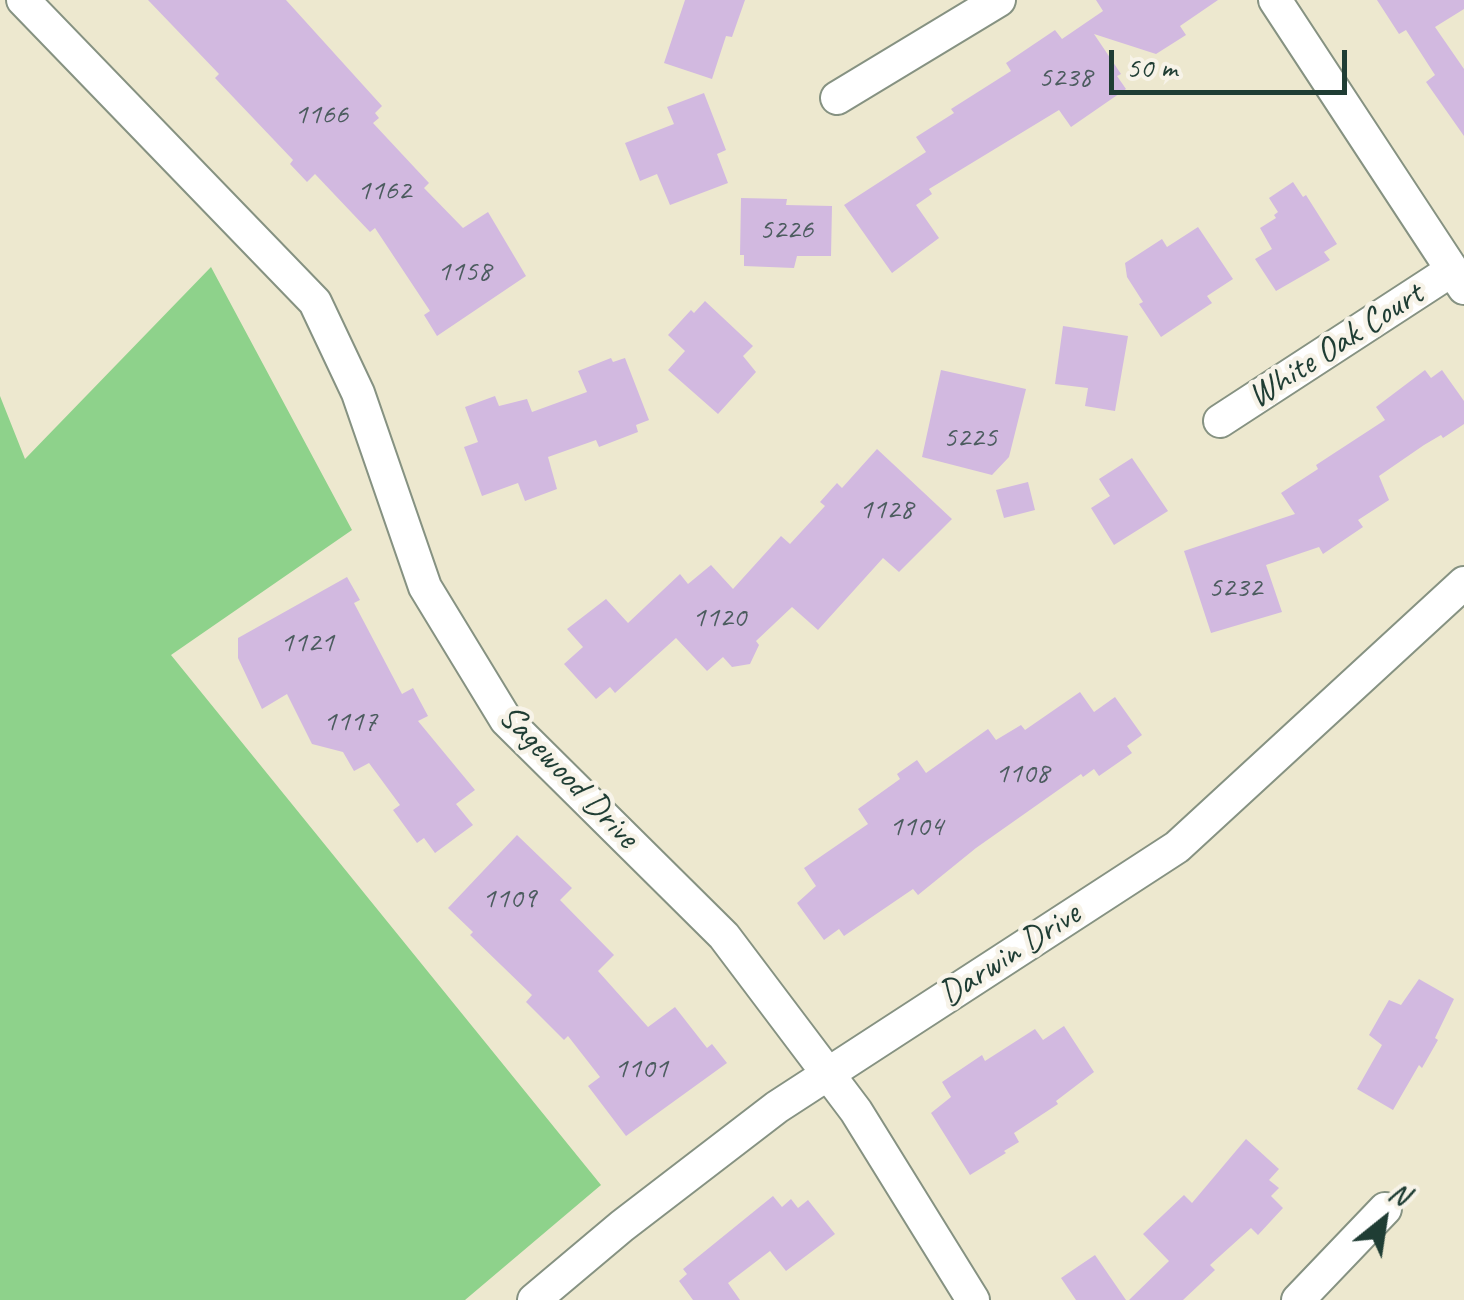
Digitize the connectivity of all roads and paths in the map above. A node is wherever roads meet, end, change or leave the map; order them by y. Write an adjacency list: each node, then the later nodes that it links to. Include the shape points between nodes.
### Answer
1 (23, 0): 8 (street, Sagewood Drive, via 315,302 358,393 424,587 506,720 724,936)
2 (999, 0): 4 (street)
3 (1274, 0): 5 (street)
4 (837, 98)
5 (1458, 279): 6 (street, White Oak Court)
6 (1220, 421)
7 (1464, 583): 8 (street, Darwin Drive, via 1177,847)
8 (827, 1073): 10 (street, Darwin Drive); 11 (street, Sagewood Drive)
9 (1386, 1209): 12 (street)
10 (534, 1300)
11 (973, 1300)
12 (1298, 1300)

